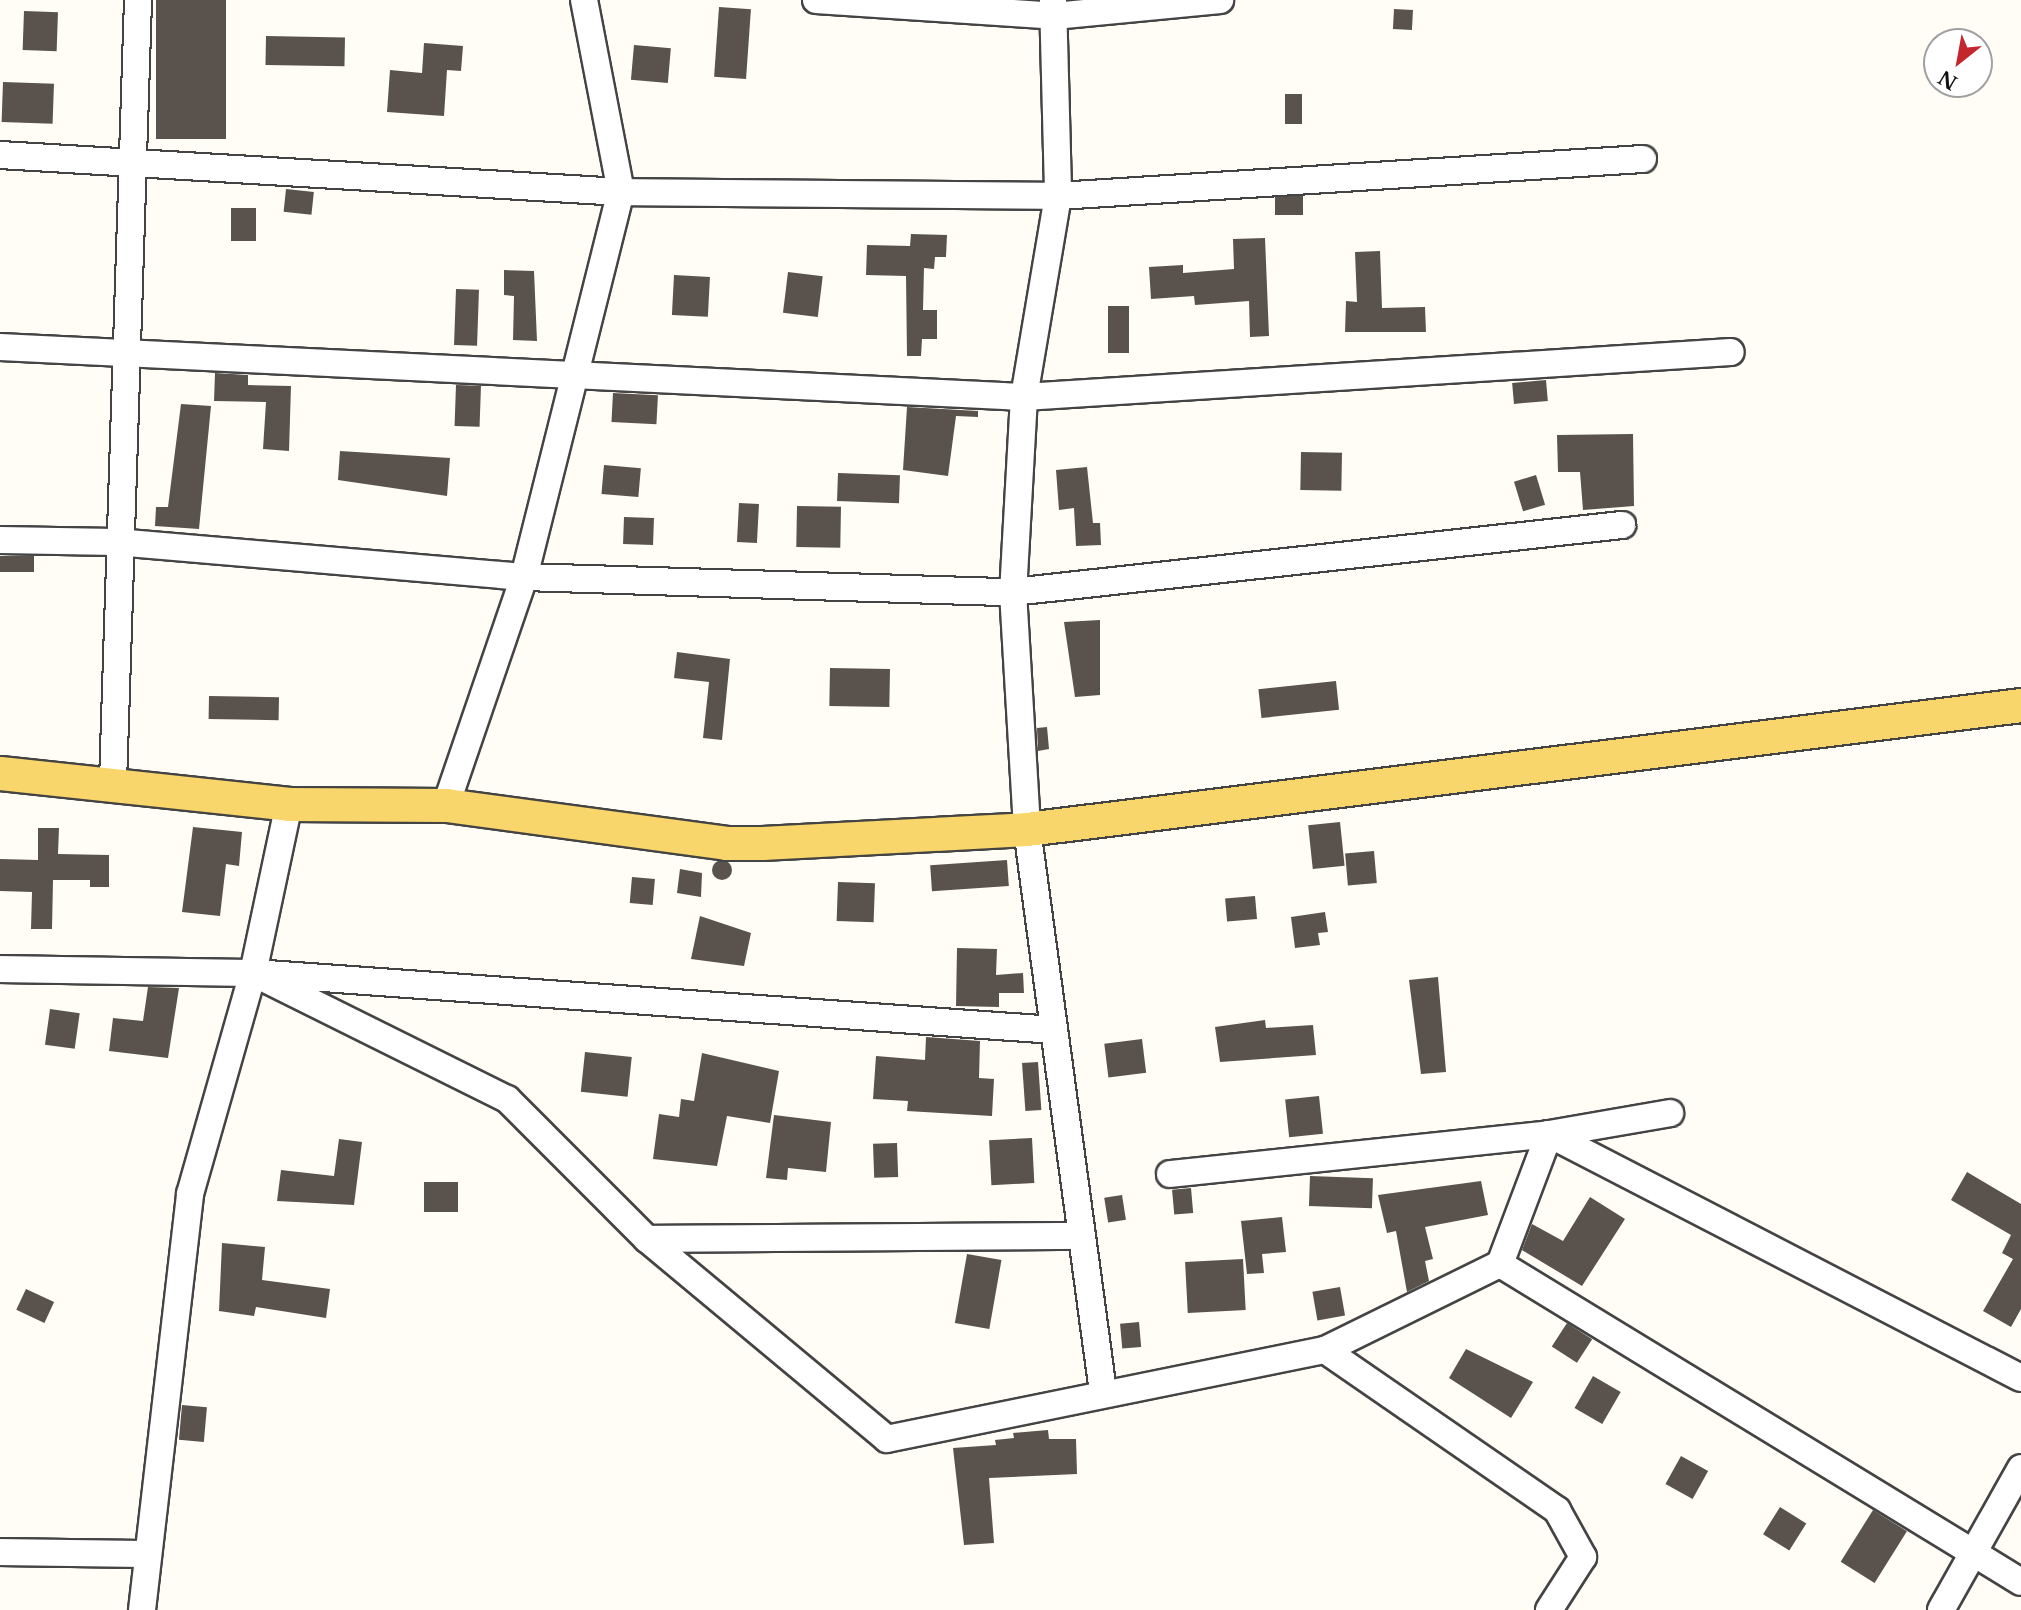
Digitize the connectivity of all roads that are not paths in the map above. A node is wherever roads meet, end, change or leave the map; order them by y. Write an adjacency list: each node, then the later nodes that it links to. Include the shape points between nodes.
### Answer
1 (138, 0): 8 (street)
2 (583, 0): 9 (street)
3 (816, 0): 5 (street)
4 (1220, 0): 5 (street)
5 (1054, 8): 10 (street)
6 (0, 155): 8 (street)
7 (1643, 159): 10 (street)
8 (132, 160): 9 (street); 13 (street)
9 (621, 192): 10 (street); 14 (street)
10 (1058, 197): 15 (street)
11 (0, 347): 13 (street)
12 (1731, 352): 15 (street)
13 (127, 353): 14 (street); 18 (street)
14 (576, 373): 15 (street); 19 (street)
15 (1024, 397): 20 (street)
16 (1622, 525): 20 (street)
17 (0, 540): 18 (street)
18 (116, 542): 19 (street); 23 (street)
19 (524, 577): 20 (street); 25 (street)
20 (1013, 592): 26 (street)
21 (2021, 705): 26 (main road)
22 (0, 773): 23 (main road)
23 (113, 783): 24 (main road)
24 (289, 804): 25 (main road); 28 (street)
25 (446, 805): 26 (main road, via 726,843)
26 (1027, 829): 29 (street)
27 (0, 969): 28 (street)
28 (253, 973): 29 (street); 34 (street, via 507,1099); 41 (street, via 190,1195)
29 (1054, 1030): 33 (street)
30 (1670, 1112): 31 (street)
31 (1549, 1134): 32 (street); 35 (street); 37 (street)
32 (1170, 1174)
33 (1082, 1236): 34 (street); 38 (street)
34 (647, 1239): 38 (street, via 887,1439)
35 (1500, 1264): 36 (street); 42 (street)
36 (1325, 1350): 38 (street); 45 (street, via 1557,1510 1583,1557)
37 (2021, 1378)
38 (1103, 1392)
39 (2021, 1468): 42 (street)
40 (0, 1552): 41 (street)
41 (148, 1554): 44 (street)
42 (1973, 1554): 43 (street); 46 (street)
43 (2021, 1582)
44 (142, 1610)
45 (1549, 1610)
46 (1941, 1610)

